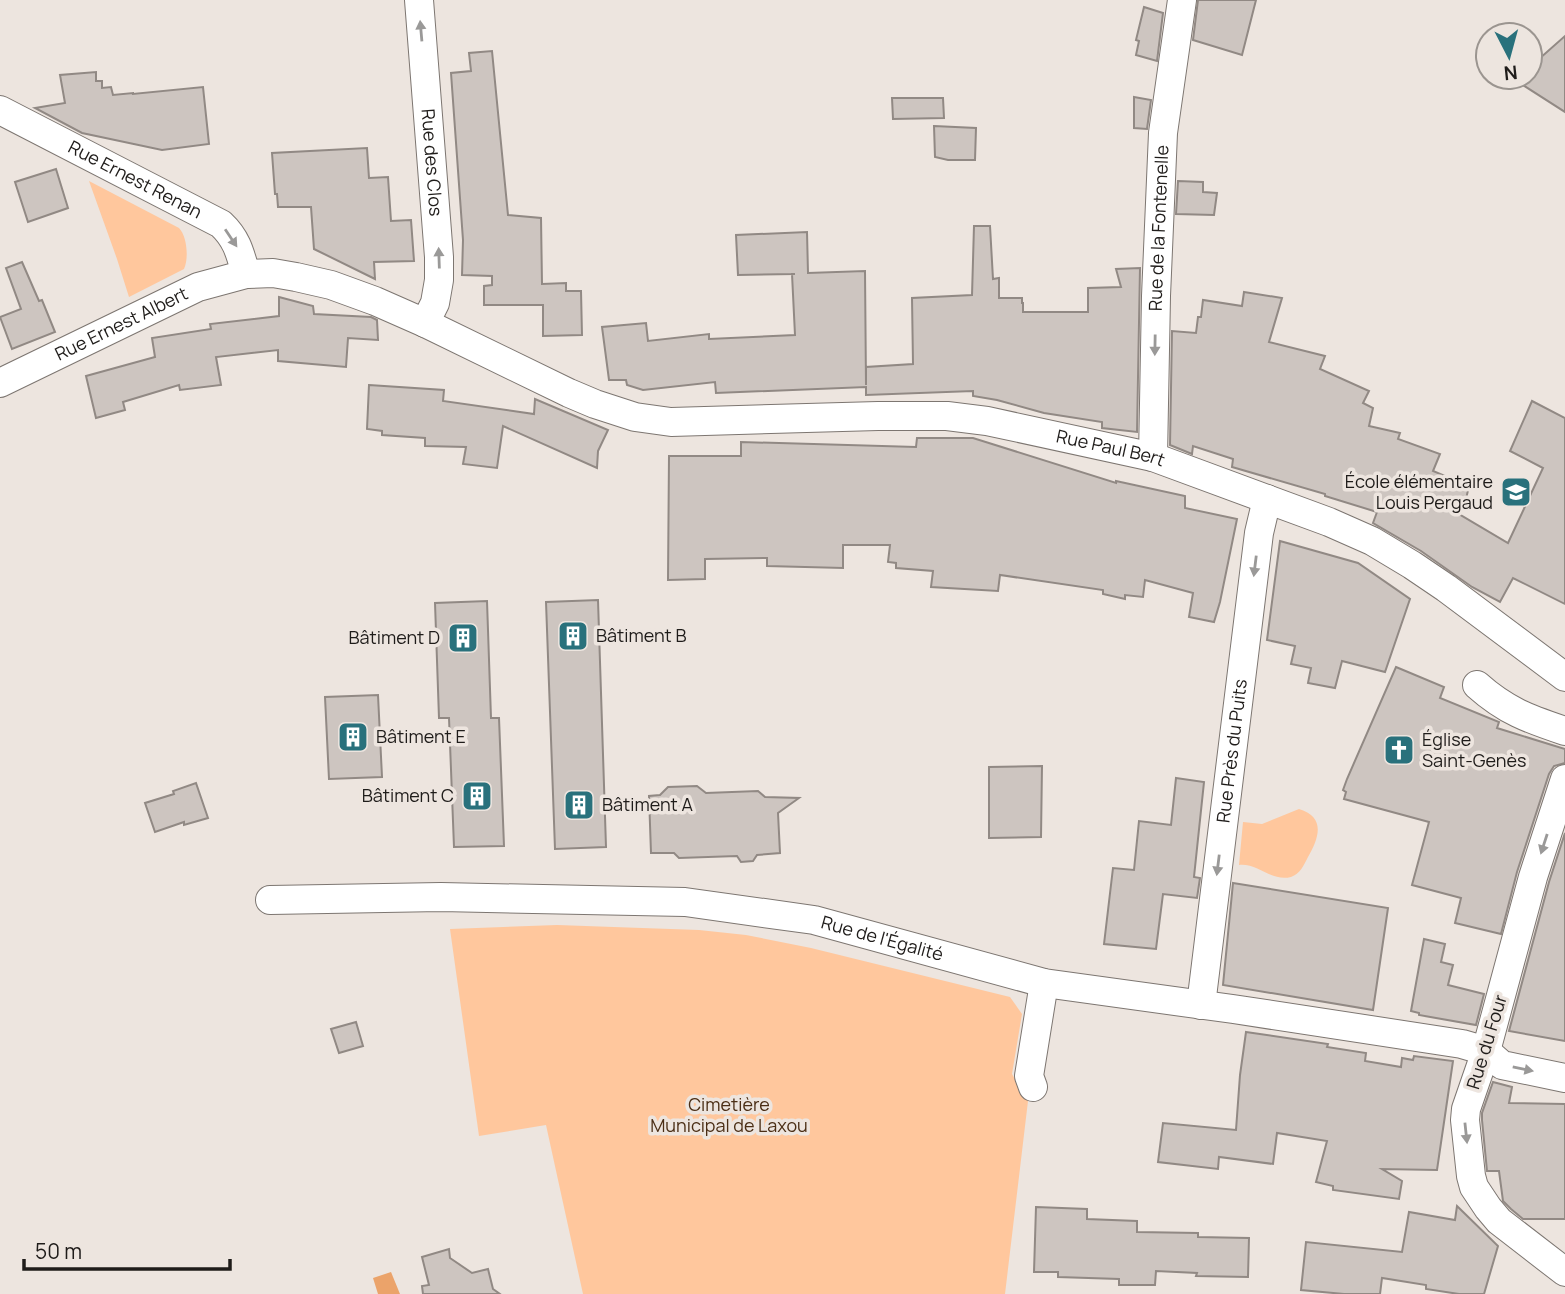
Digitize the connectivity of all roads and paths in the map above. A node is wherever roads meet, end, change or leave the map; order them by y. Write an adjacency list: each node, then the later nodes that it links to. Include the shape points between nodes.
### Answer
1 (419, 0): 5 (street, Rue des Clos, one-way to 1, via 435,303 439,257)
2 (1182, 0): 7 (street, Rue de la Fontenelle, one-way to 7, via 1163,133)
3 (0, 110): 4 (street, Rue Ernest Renan, one-way to 4, via 221,224 237,244)
4 (246, 274): 5 (street, Rue Ernest Albert, via 273,273 331,285); 6 (street, Rue Ernest Albert, via 198,287)
5 (425, 323): 7 (street, Rue Paul Bert, via 569,393 635,416 671,422 947,416)
6 (0, 383)
7 (1153, 457): 8 (street, Rue Paul Bert)
8 (1267, 499): 9 (street, Rue Paul Bert, via 1372,541 1446,588); 15 (street, Rue Près du Puits, one-way to 15, via 1257,546)
9 (1565, 677)
10 (1477, 685): 11 (street, via 1510,710)
11 (1565, 731)
12 (1565, 779): 16 (street, Rue du Four, one-way to 16)
13 (270, 900): 14 (street, Rue de l'Égalité, via 441,897 685,902 814,920)
14 (1044, 983): 15 (street, Rue de l'Égalité); 18 (street, via 1029,1076)
15 (1201, 1005): 16 (street, Rue de l'Égalité)
16 (1486, 1051): 17 (street, Rue de l'Égalité, one-way to 17, via 1502,1065); 19 (street, Rue du Four, one-way to 19, via 1465,1120 1474,1187 1499,1221)
17 (1565, 1078)
18 (1033, 1087)
19 (1565, 1272)

